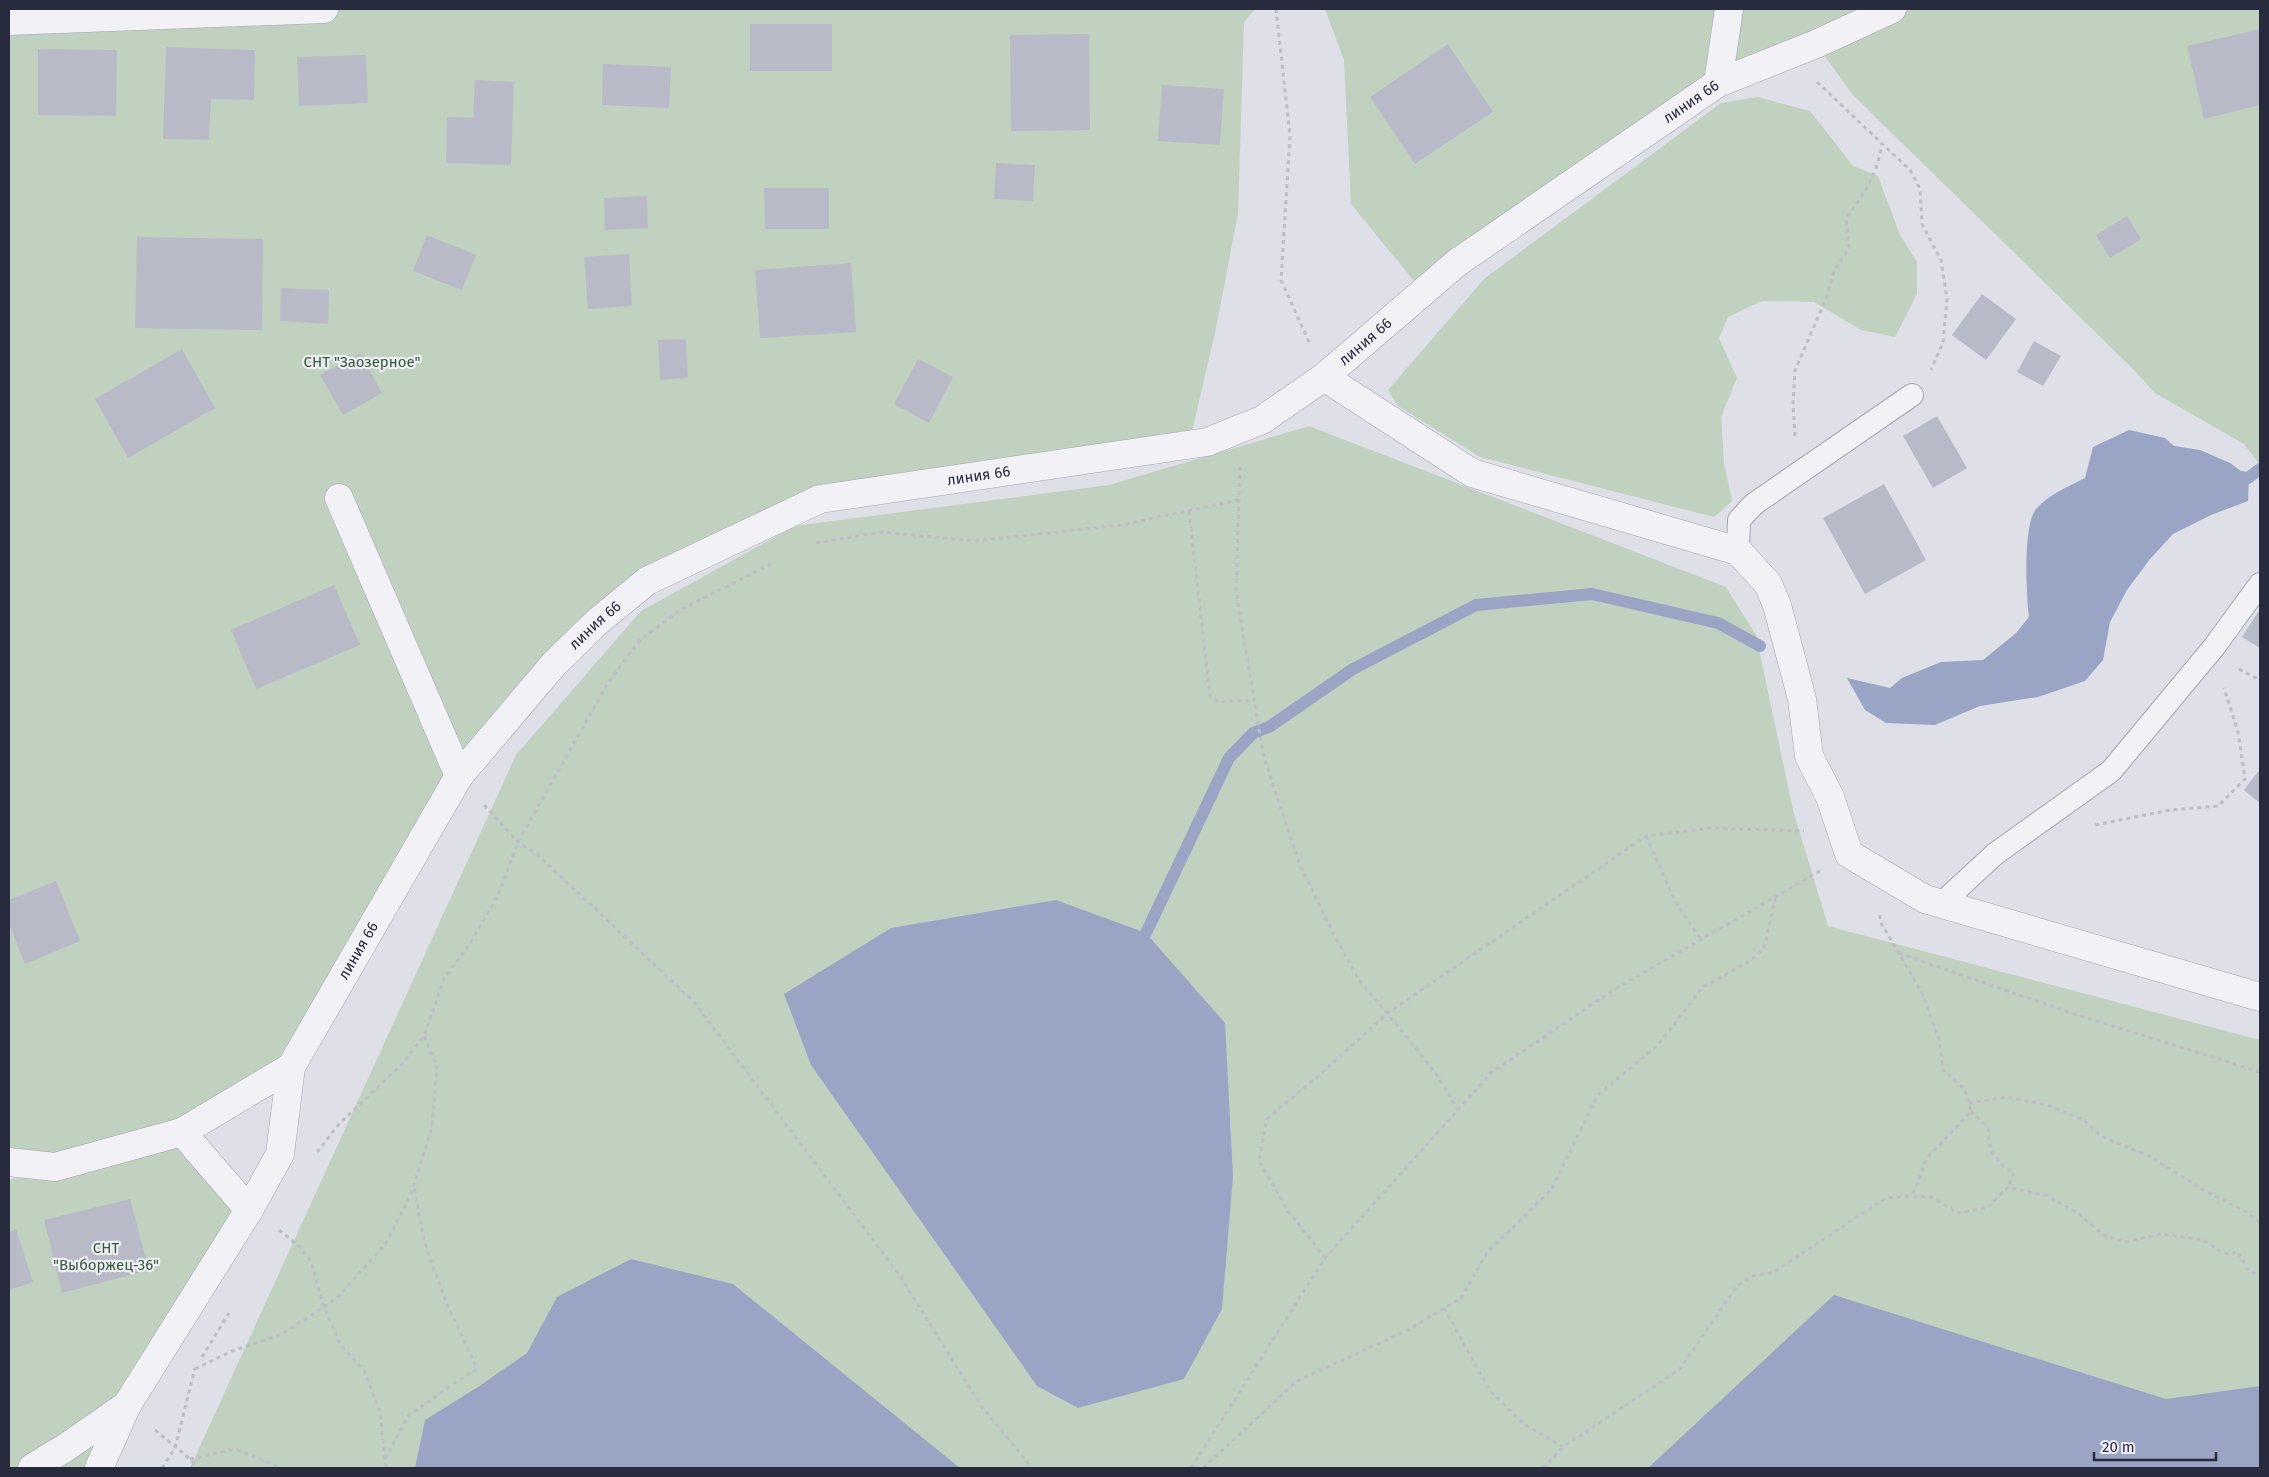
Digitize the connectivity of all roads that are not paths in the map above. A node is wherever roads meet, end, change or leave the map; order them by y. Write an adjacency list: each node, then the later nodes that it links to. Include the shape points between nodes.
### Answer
1 (324, 9): 4 (street)
2 (1729, 9): 5 (street)
3 (1892, 9): 5 (street, линия 66)
4 (9, 21)
5 (1718, 83): 6 (street, линия 66, via 1458,262)
6 (1324, 377): 9 (street, via 1472,473); 11 (street, линия 66, via 1262,420 1207,442 820,499 647,581 597,622 554,664)
7 (1912, 395): 9 (lane, via 1754,504 1739,520)
8 (339, 498): 11 (street)
9 (1738, 551): 12 (street, via 1768,584 1777,605 1802,699 1809,756 1830,797 1845,843 1879,872 1925,899)
10 (2260, 584): 12 (lane, via 2209,653 2111,771 1995,854)
11 (458, 776): 14 (street, линия 66)
12 (1942, 904): 13 (street)
13 (2260, 997)
14 (291, 1067): 15 (street); 17 (street, линия 66, via 280,1154)
15 (182, 1132): 16 (street, via 55,1167); 17 (street)
16 (9, 1162)
17 (250, 1210): 18 (street)
18 (126, 1405): 19 (street); 20 (street)
19 (32, 1468)
20 (99, 1468)

